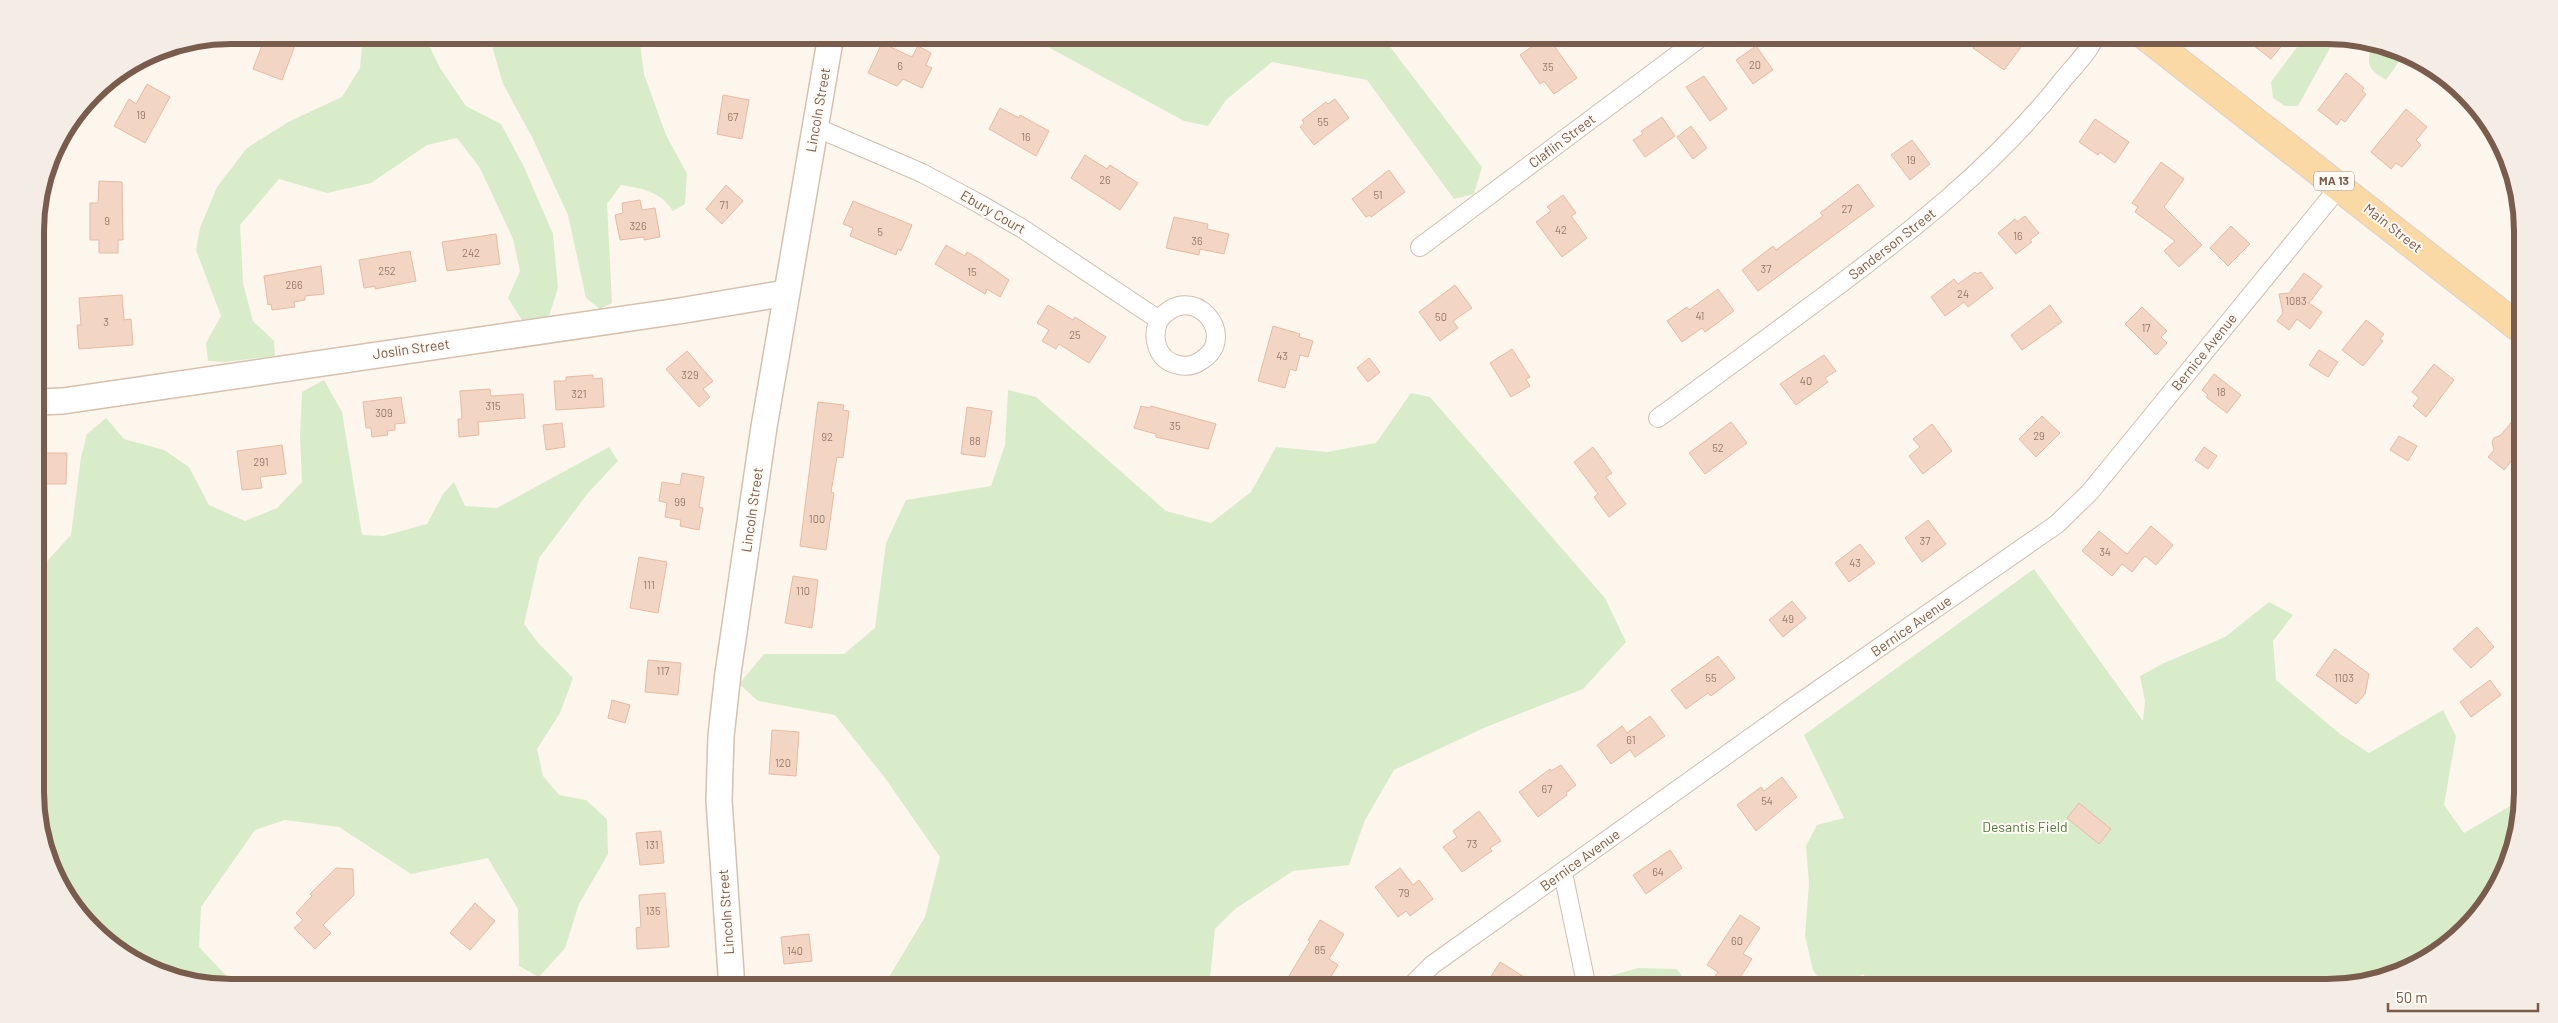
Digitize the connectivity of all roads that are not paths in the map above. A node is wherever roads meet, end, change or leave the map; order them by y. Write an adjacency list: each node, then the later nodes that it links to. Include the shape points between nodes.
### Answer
1 (829, 44): 5 (street, Lincoln Street)
2 (1692, 44): 7 (street, Claflin Street)
3 (2089, 44): 12 (street, Sanderson Street, via 2034,114 1956,193 1872,261)
4 (2156, 44): 6 (main road, Main Street / MA 13)
5 (815, 127): 8 (street, Lincoln Street); 9 (street, Ebury Court, via 922,173 978,202)
6 (2340, 186): 10 (main road, Main Street / MA 13); 13 (street, Bernice Avenue, via 2090,492 2066,517)
7 (1420, 246)
8 (786, 293): 11 (street, Joslin Street); 14 (street, Lincoln Street, via 729,663 721,736 719,801)
9 (1159, 320)
10 (2514, 324)
11 (44, 401)
12 (1658, 418)
13 (1563, 873): 15 (street, Bernice Avenue, via 1432,965); 16 (street)
14 (731, 979)
15 (1417, 979)
16 (1585, 979)

